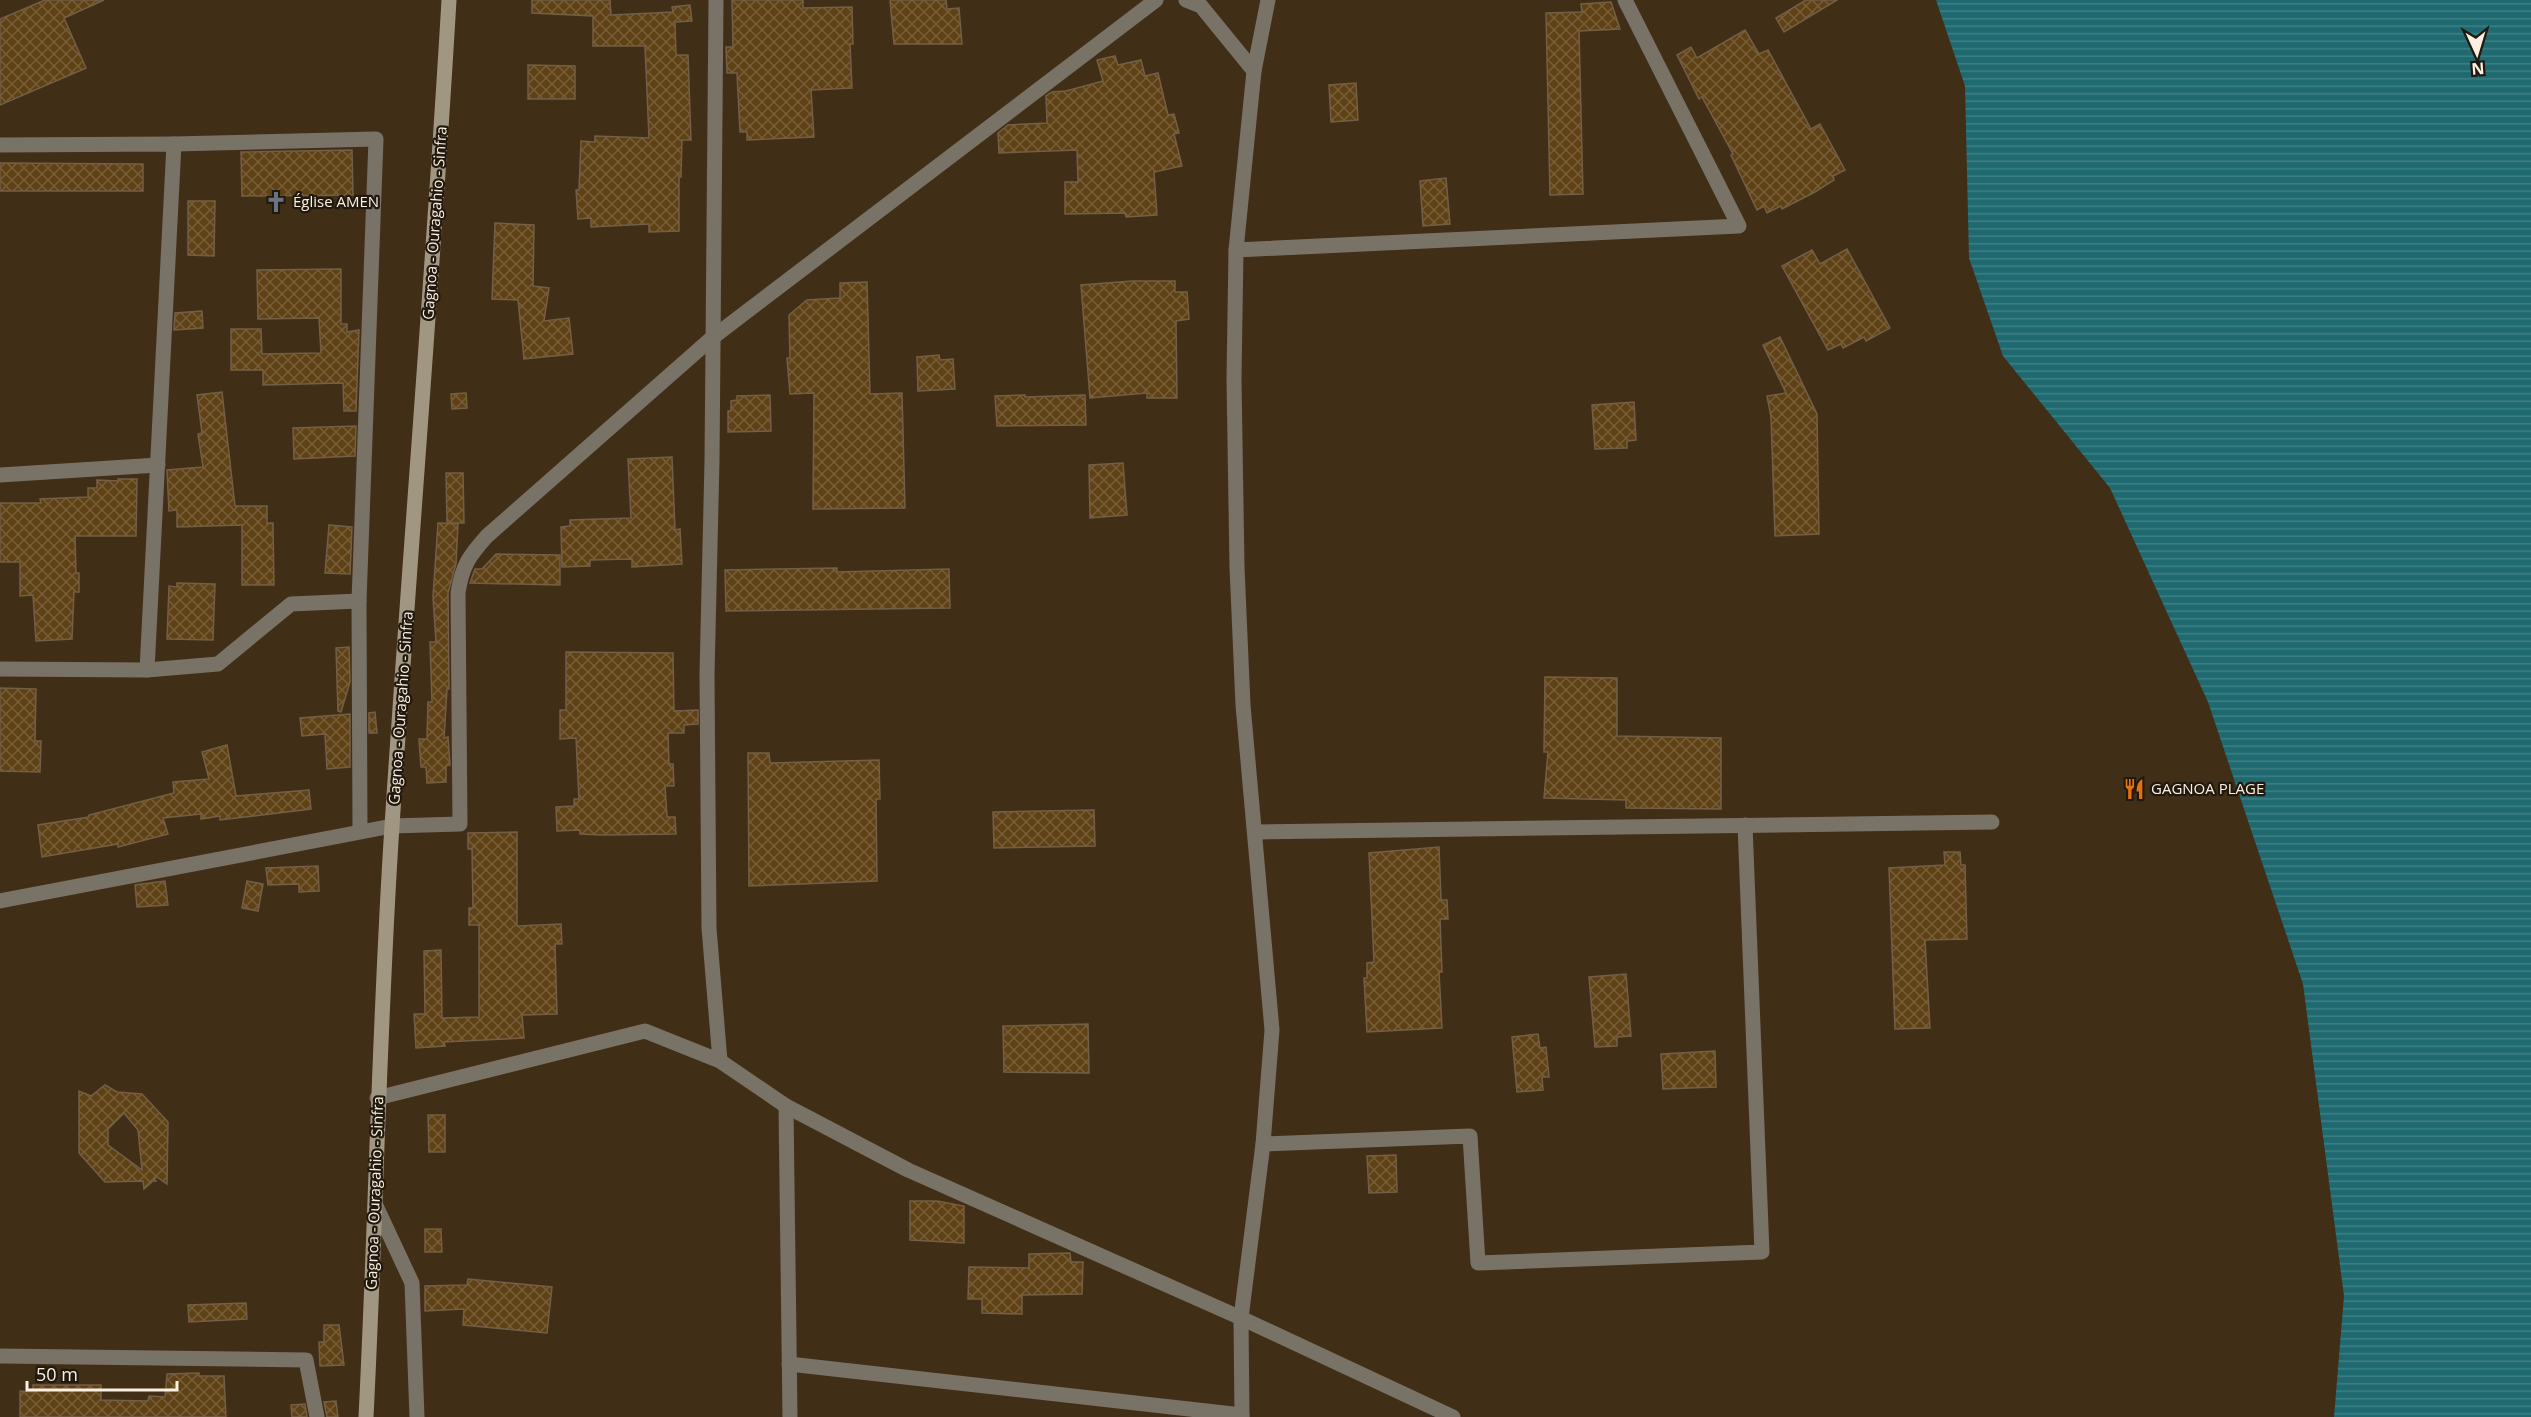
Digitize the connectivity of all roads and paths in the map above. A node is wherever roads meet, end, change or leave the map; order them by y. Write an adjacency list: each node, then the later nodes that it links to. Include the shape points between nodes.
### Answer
1 (449, 0): 19 (main road, Gagnoa - Ouragahio - Sinfra)
2 (716, 0): 11 (street)
3 (1156, 0): 11 (street)
4 (1186, 0): 7 (street, via 1202,6)
5 (1268, 0): 7 (street)
6 (1625, 0): 10 (street, via 1739,226)
7 (1254, 71): 10 (street)
8 (174, 144): 9 (street); 12 (street); 14 (street, via 376,139)
9 (0, 145)
10 (1236, 250): 21 (street, via 1237,567 1243,705)
11 (712, 338): 19 (street, via 470,555 461,572 458,593 460,824); 23 (street, via 707,675 709,916)
12 (158, 465): 13 (street); 16 (street)
13 (0, 475)
14 (359, 601): 16 (street, via 291,604 218,664); 20 (street)
15 (0, 669): 16 (street)
16 (147, 670)
17 (1992, 822): 18 (street)
18 (1745, 825): 21 (street); 26 (street, via 1762,1252 1478,1263 1470,1136)
19 (392, 826): 20 (street); 24 (main road, Gagnoa - Ouragahio - Sinfra)
20 (360, 831): 22 (street)
21 (1256, 832): 26 (street, via 1272,1030)
22 (0, 901)
23 (720, 1061): 24 (street, via 645,1031); 25 (street)
24 (377, 1098): 27 (main road, Gagnoa - Ouragahio - Sinfra)
25 (786, 1106): 28 (street, via 908,1170); 30 (street)
26 (1263, 1144): 28 (street)
27 (376, 1206): 33 (main road, Gagnoa - Ouragahio - Sinfra); 34 (street, via 412,1283)
28 (1241, 1318): 31 (street); 36 (street)
29 (0, 1356): 32 (street, via 306,1360)
30 (789, 1364): 31 (street); 35 (street)
31 (1242, 1416)
32 (317, 1417)
33 (366, 1417)
34 (417, 1417)
35 (790, 1417)
36 (1453, 1417)

